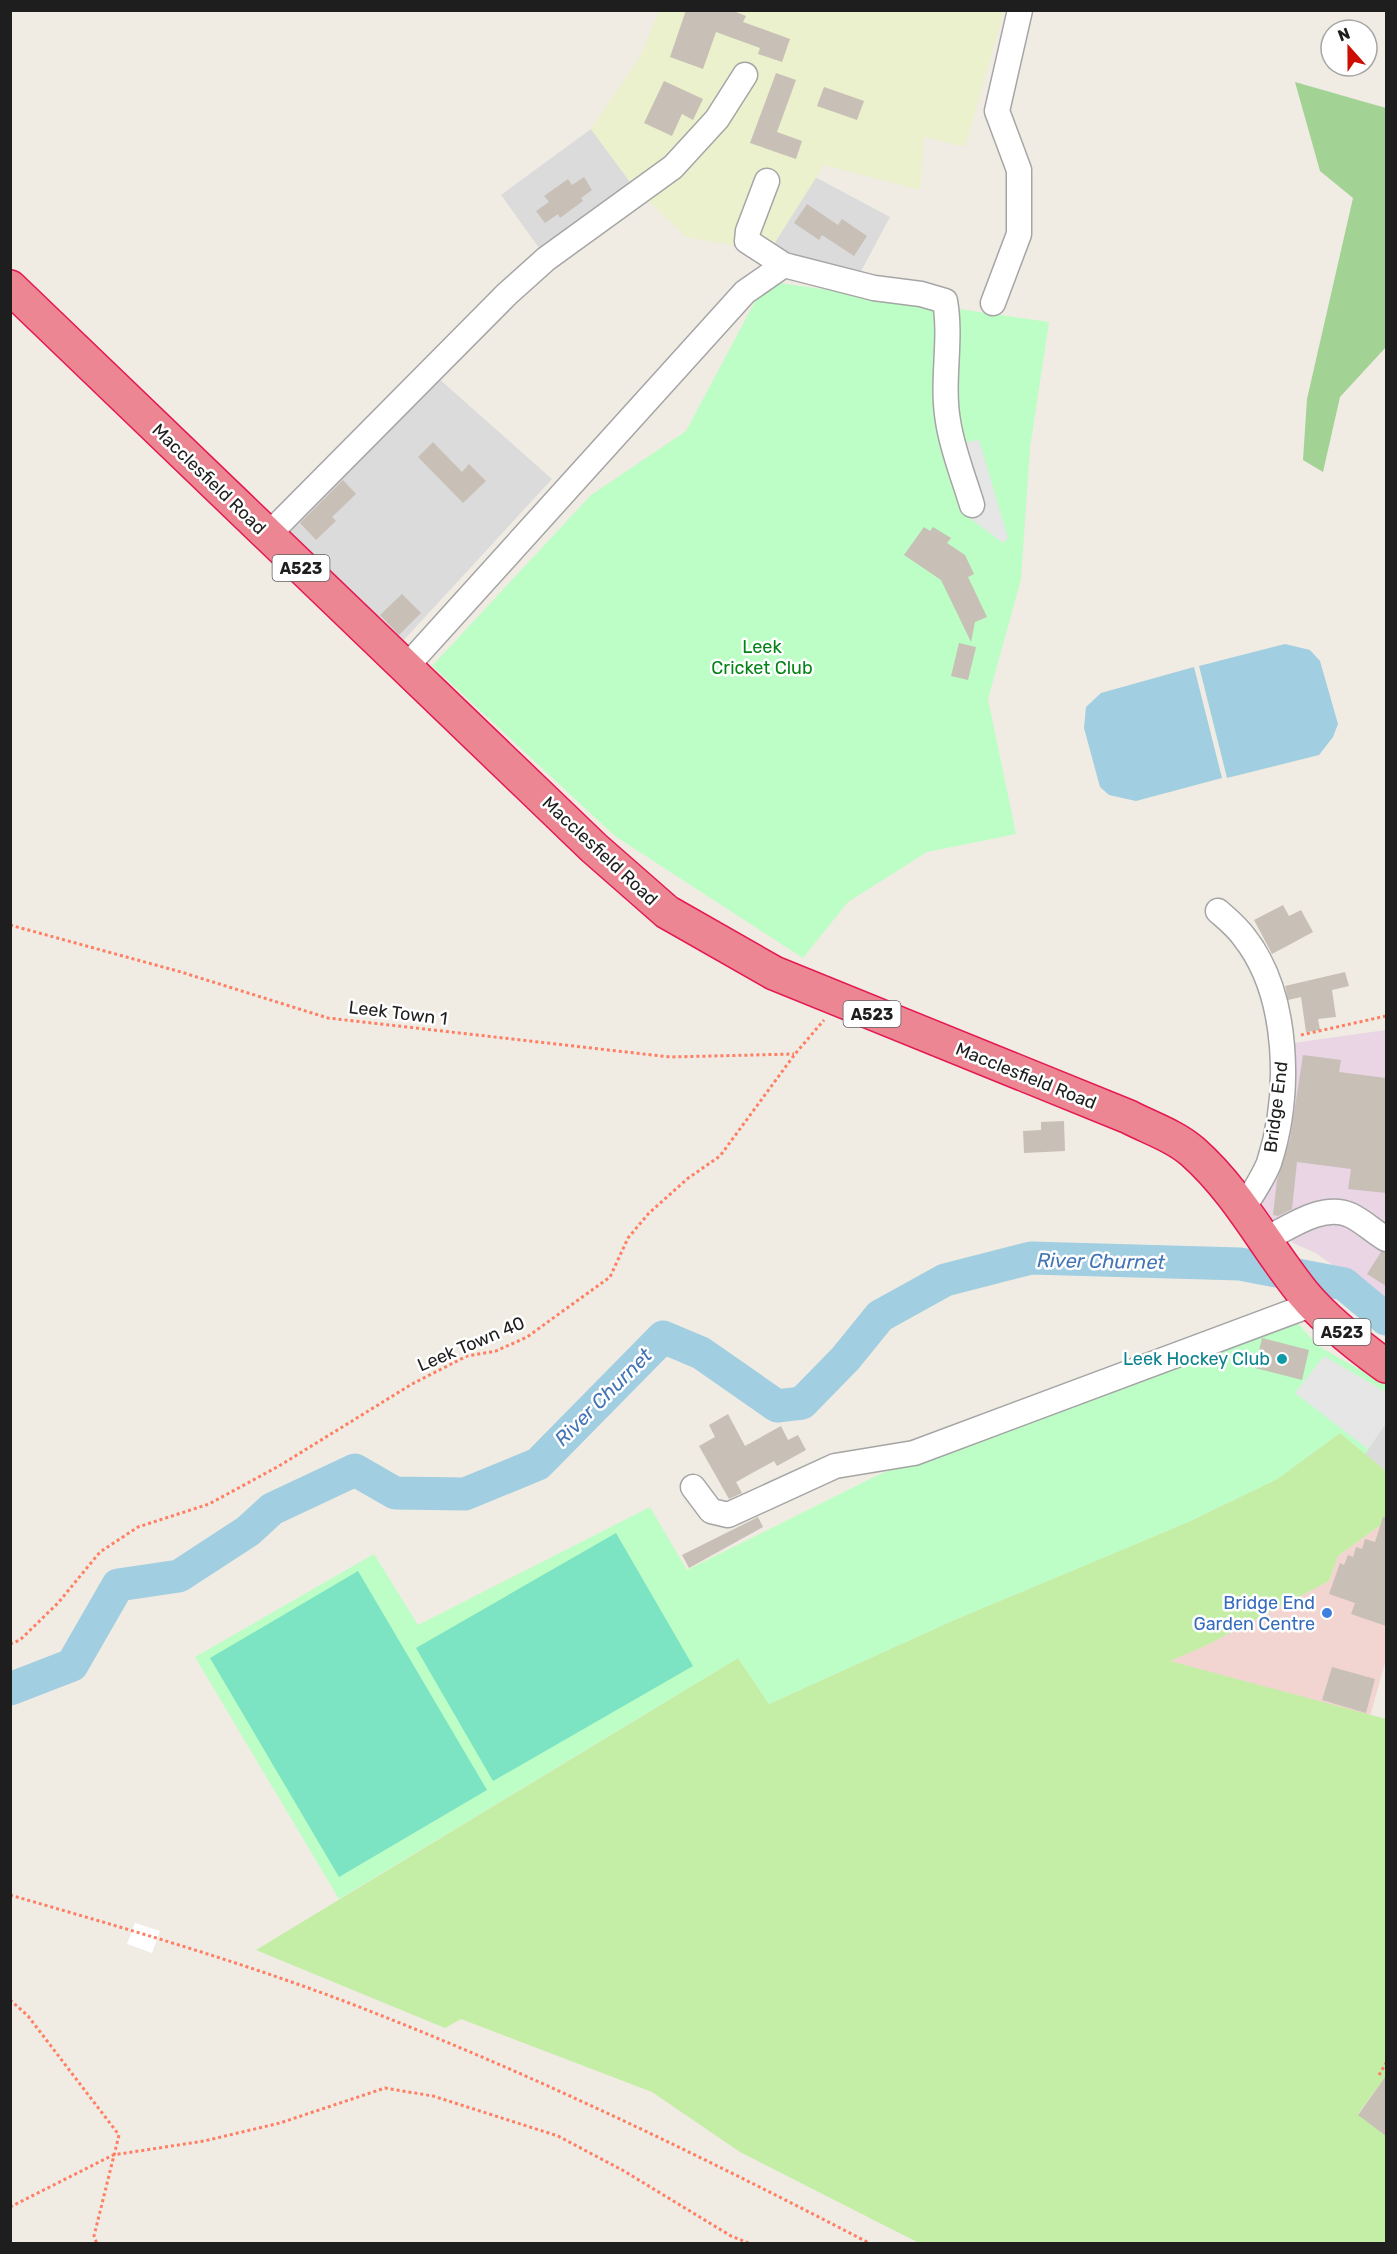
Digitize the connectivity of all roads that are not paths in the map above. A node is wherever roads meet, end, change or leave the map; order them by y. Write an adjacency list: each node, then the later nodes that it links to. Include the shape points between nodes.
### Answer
1 (1020, 10): 6 (street, via 997,111 1019,170 1018,234)
2 (745, 75): 8 (street, via 717,118 673,167 546,259 507,294)
3 (767, 181): 4 (street, via 747,241)
4 (784, 265): 7 (street, via 945,302 948,421); 9 (street, via 745,292)
5 (10, 287): 8 (highway, Macclesfield Road / A523)
6 (993, 303)
7 (972, 505)
8 (267, 536): 9 (highway, Macclesfield Road / A523)
9 (407, 666): 11 (highway, Macclesfield Road / A523, via 594,848 667,912 774,973 1174,1139 1192,1151)
10 (1218, 911): 11 (street, Bridge End, via 1244,937 1259,961 1279,1018 1282,1039 1284,1075 1277,1128 1268,1164)
11 (1244, 1207): 13 (highway, Macclesfield Road / A523)
12 (1386, 1239): 13 (street, via 1349,1215 1332,1213 1310,1216)
13 (1269, 1244): 14 (highway, Macclesfield Road / A523)
14 (1308, 1298): 15 (highway, Macclesfield Road / A523); 16 (street, via 914,1453 835,1466 728,1515 711,1511)
15 (1386, 1366)
16 (693, 1487)

